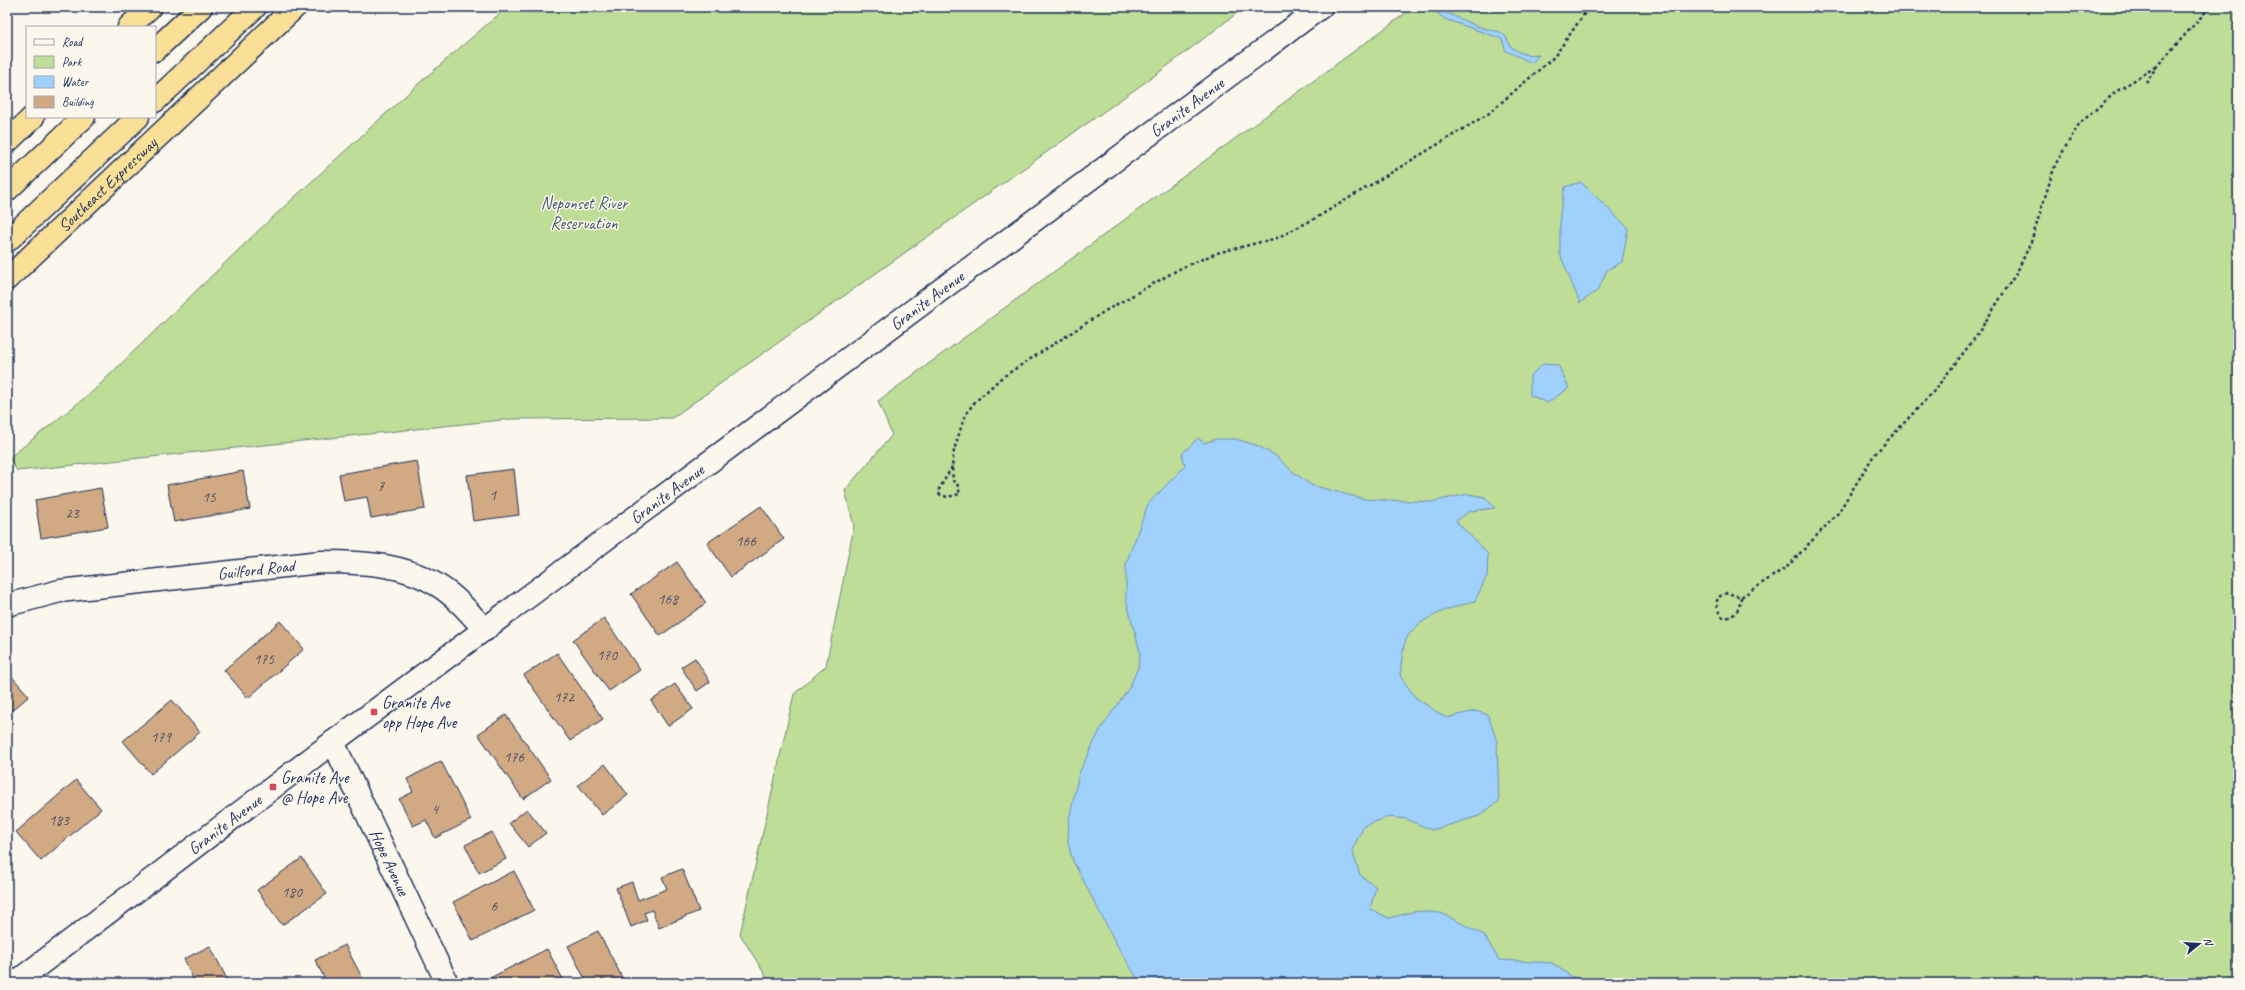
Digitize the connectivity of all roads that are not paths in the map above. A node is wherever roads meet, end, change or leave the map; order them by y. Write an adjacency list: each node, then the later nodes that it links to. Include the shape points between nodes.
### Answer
1 (150, 7): 6 (highway)
2 (201, 7): 7 (highway)
3 (255, 7): 8 (highway)
4 (295, 7): 15 (highway, Southeast Expressway)
5 (1321, 7): 17 (main road, Granite Avenue)
6 (130, 26)
7 (156, 49)
8 (156, 100)
9 (32, 118): 12 (highway)
10 (83, 118): 13 (highway)
11 (137, 118): 14 (highway)
12 (7, 142)
13 (7, 190)
14 (7, 241)
15 (7, 279)
16 (7, 605): 17 (main road, Guilford Road, via 60,591 321,562 358,562 393,566 420,576 450,594)
17 (485, 630): 18 (main road, Granite Avenue)
18 (333, 742): 19 (main road, Granite Avenue); 20 (main road, Hope Avenue)
19 (15, 983)
20 (447, 983)

